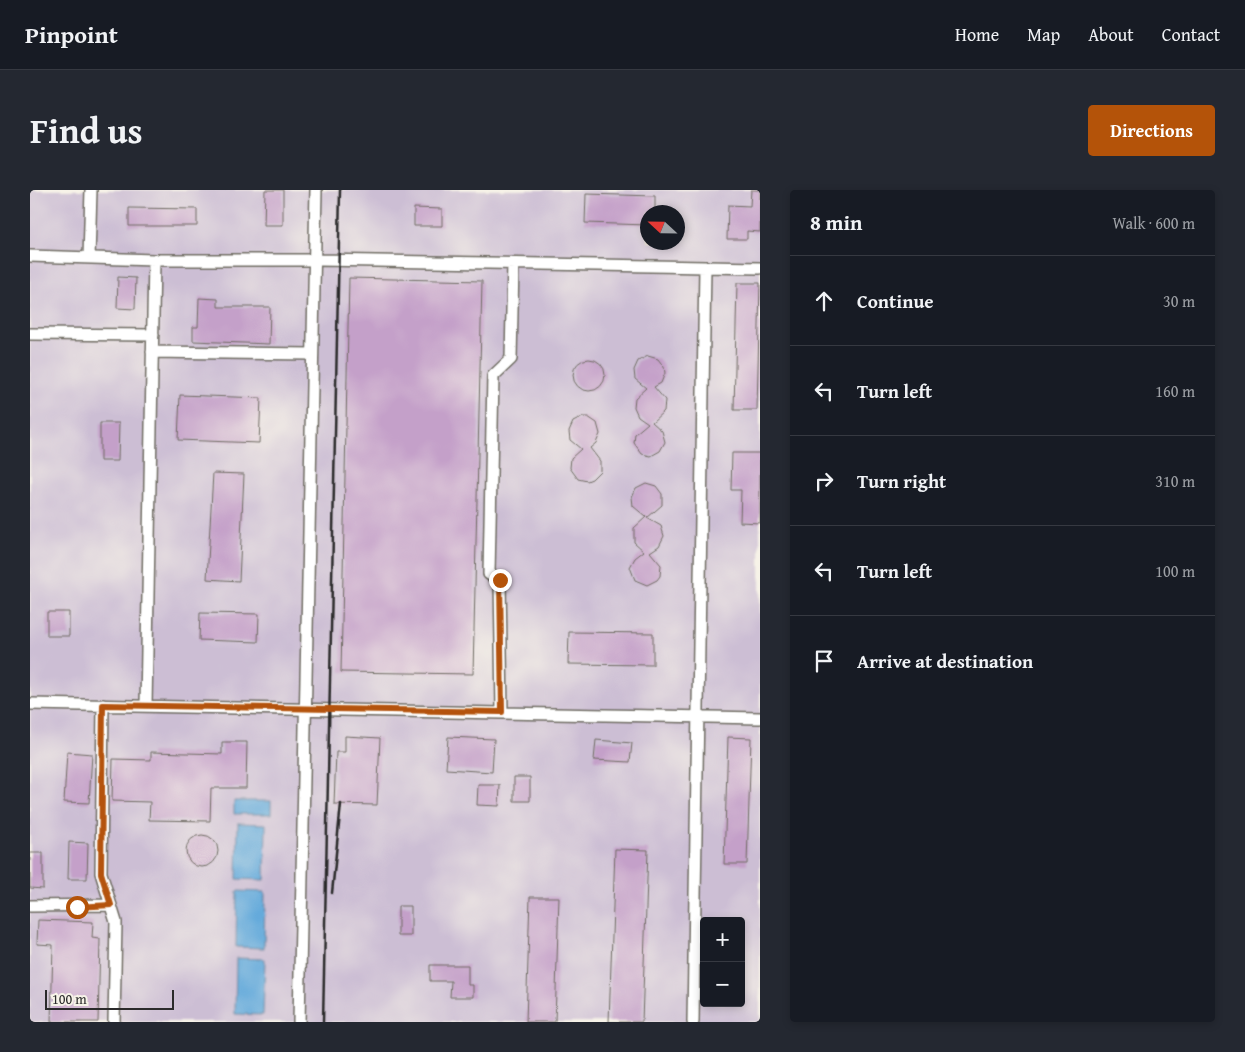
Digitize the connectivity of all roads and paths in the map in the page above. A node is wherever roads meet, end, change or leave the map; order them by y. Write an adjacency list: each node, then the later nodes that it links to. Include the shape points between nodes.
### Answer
1 (91, 190): 4 (lane)
2 (316, 190): 6 (lane)
3 (30, 256): 4 (lane)
4 (89, 258): 5 (lane)
5 (154, 260): 6 (lane); 11 (lane)
6 (314, 260): 7 (lane); 13 (lane)
7 (513, 264): 8 (lane); 18 (lane, via 511,359 492,376 489,574 500,580)
8 (705, 267): 9 (lane); 19 (lane)
9 (760, 268)
10 (30, 334): 11 (lane)
11 (153, 335): 12 (lane)
12 (152, 352): 13 (lane); 16 (lane)
13 (312, 354): 17 (lane)
14 (30, 704): 15 (lane)
15 (103, 705): 16 (lane); 21 (lane, via 101,873)
16 (146, 706): 17 (lane)
17 (304, 709): 18 (lane); 24 (lane)
18 (502, 712): 19 (lane)
19 (698, 716): 20 (lane); 25 (lane)
20 (760, 718)
21 (111, 905): 22 (lane); 23 (lane, via 116,922)
22 (30, 906)
23 (114, 1022)
24 (298, 1022)
25 (692, 1022)

